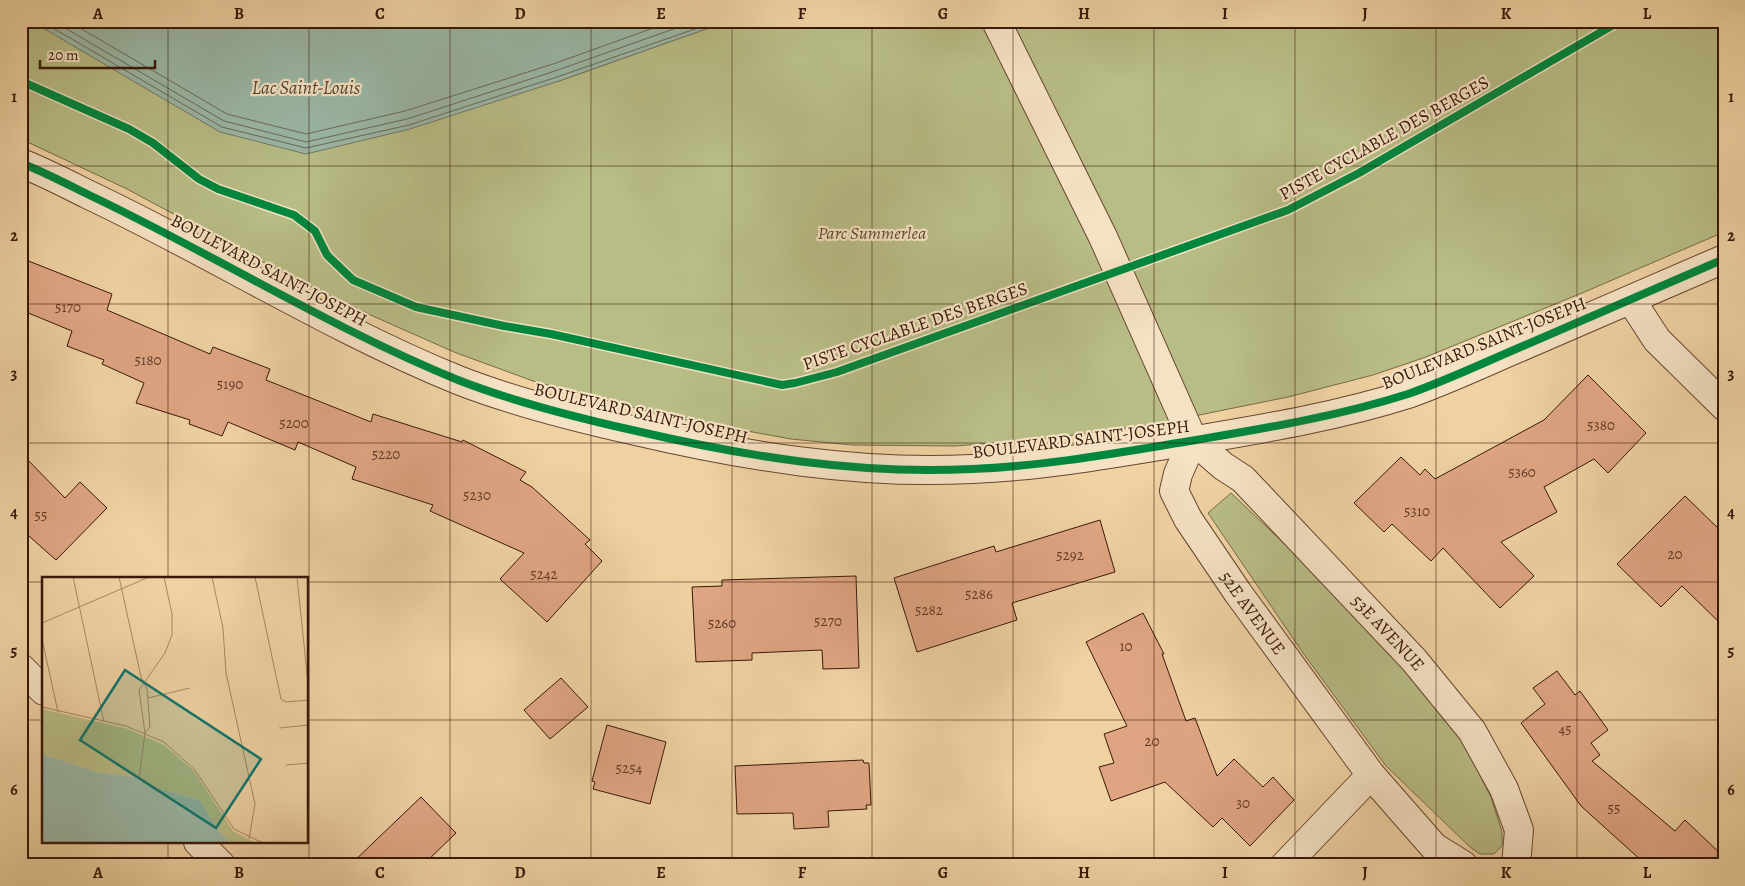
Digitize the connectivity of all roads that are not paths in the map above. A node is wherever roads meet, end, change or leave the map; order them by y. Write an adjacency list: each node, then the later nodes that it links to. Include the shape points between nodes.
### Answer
1 (996, 21): 6 (street, via 1107,245)
2 (21, 163): 6 (street, BOULEVARD SAINT-JOSEPH, via 148,223 382,346 461,381 604,424 689,444 795,462 895,469 971,469 1038,464)
3 (1724, 259): 4 (street, BOULEVARD SAINT-JOSEPH)
4 (1631, 300): 5 (street, via 1657,340); 6 (street, BOULEVARD SAINT-JOSEPH, via 1409,393 1299,421)
5 (1724, 406)
6 (1193, 440): 9 (street, 52E AVENUE, via 1174,491 1188,519); 14 (street, 53E AVENUE, via 1243,479 1414,660 1472,731 1504,789 1519,830)
7 (21, 668): 8 (street)
8 (42, 688)
9 (1371, 775): 12 (street); 13 (street, 52E AVENUE, via 1434,847)
10 (200, 844): 11 (street)
11 (221, 865)
12 (1285, 865)
13 (1463, 865)
14 (1516, 865)

